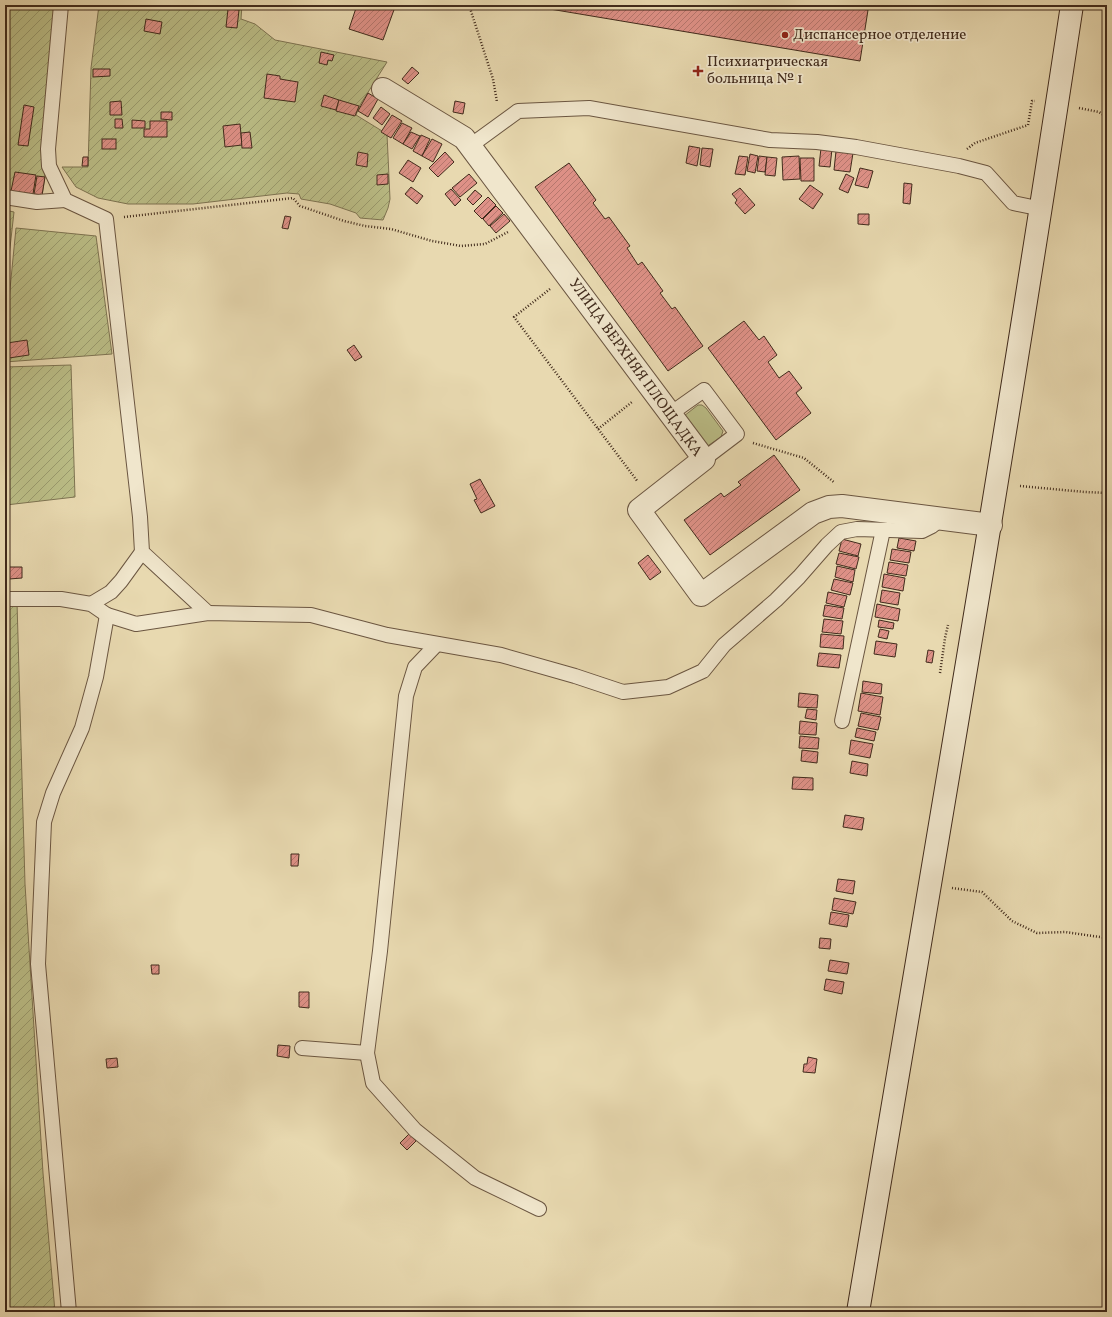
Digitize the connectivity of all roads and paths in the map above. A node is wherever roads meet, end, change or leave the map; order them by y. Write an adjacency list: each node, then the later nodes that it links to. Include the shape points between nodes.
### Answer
1 (61, 5): 11 (lane, via 48,149 49,166)
2 (469, 5): 7 (path, via 493,79)
3 (1072, 5): 5 (street)
4 (383, 90): 8 (street, УЛИЦА ВЕРХНЯЯ ПЛОЩАДКА, via 464,138)
5 (1057, 105): 6 (path, via 1099,112); 9 (path, via 1032,101 1028,125 975,143); 12 (street)
6 (1107, 117)
7 (501, 124): 8 (lane); 9 (lane, via 518,111 589,108 770,140 856,147)
8 (470, 146): 14 (street, УЛИЦА ВЕРХНЯЯ ПЛОЩАДКА)
9 (947, 164): 12 (lane, via 986,173 1014,203)
10 (5, 198): 11 (lane, via 36,202)
11 (65, 200): 13 (lane)
12 (1042, 209): 26 (street)
13 (106, 219): 14 (path, via 293,198 300,206 344,221 461,246 486,244); 28 (lane)
14 (527, 222): 15 (street, УЛИЦА ВЕРХНЯЯ ПЛОЩАДКА)
15 (568, 276): 16 (street, УЛИЦА ВЕРХНЯЯ ПЛОЩАДКА); 18 (path, via 514,317)
16 (651, 388): 17 (street, УЛИЦА ВЕРХНЯЯ ПЛОЩАДКА); 18 (path)
17 (670, 414): 19 (lane, via 704,390); 20 (street, УЛИЦА ВЕРХНЯЯ ПЛОЩАДКА)
18 (598, 429): 24 (path)
19 (737, 434): 20 (lane); 22 (path, via 740,439 804,458)
20 (704, 460): 24 (street, УЛИЦА ВЕРХНЯЯ ПЛОЩАДКА)
21 (1015, 486): 23 (path)
22 (840, 487)
23 (1107, 493)
24 (652, 500): 25 (street, УЛИЦА ВЕРХНЯЯ ПЛОЩАДКА, via 639,510 701,595 813,513 829,507 842,506)
25 (941, 518): 26 (street, УЛИЦА ВЕРХНЯЯ ПЛОЩАДКА); 27 (lane, via 922,531)
26 (991, 525): 35 (street)
27 (883, 530): 33 (lane, via 857,529 841,532 776,600 724,645 703,671 668,687 623,692 501,655); 34 (lane)
28 (142, 552): 30 (lane, via 112,592); 31 (lane)
29 (5, 599): 30 (lane, via 61,599)
30 (92, 604): 32 (lane)
31 (208, 614): 32 (lane, via 136,624); 33 (lane, via 311,615 387,635)
32 (107, 615): 40 (lane, via 96,676 82,728 53,792 44,822 38,964)
33 (436, 644): 38 (lane, via 414,666 406,696)
34 (842, 721)
35 (930, 885): 36 (path, via 982,892 1012,921 1037,933 1065,932); 41 (street)
36 (1107, 938)
37 (302, 1048): 38 (lane)
38 (367, 1053): 39 (lane, via 373,1083 415,1130 475,1178)
39 (539, 1209)
40 (69, 1312)
41 (858, 1312)

